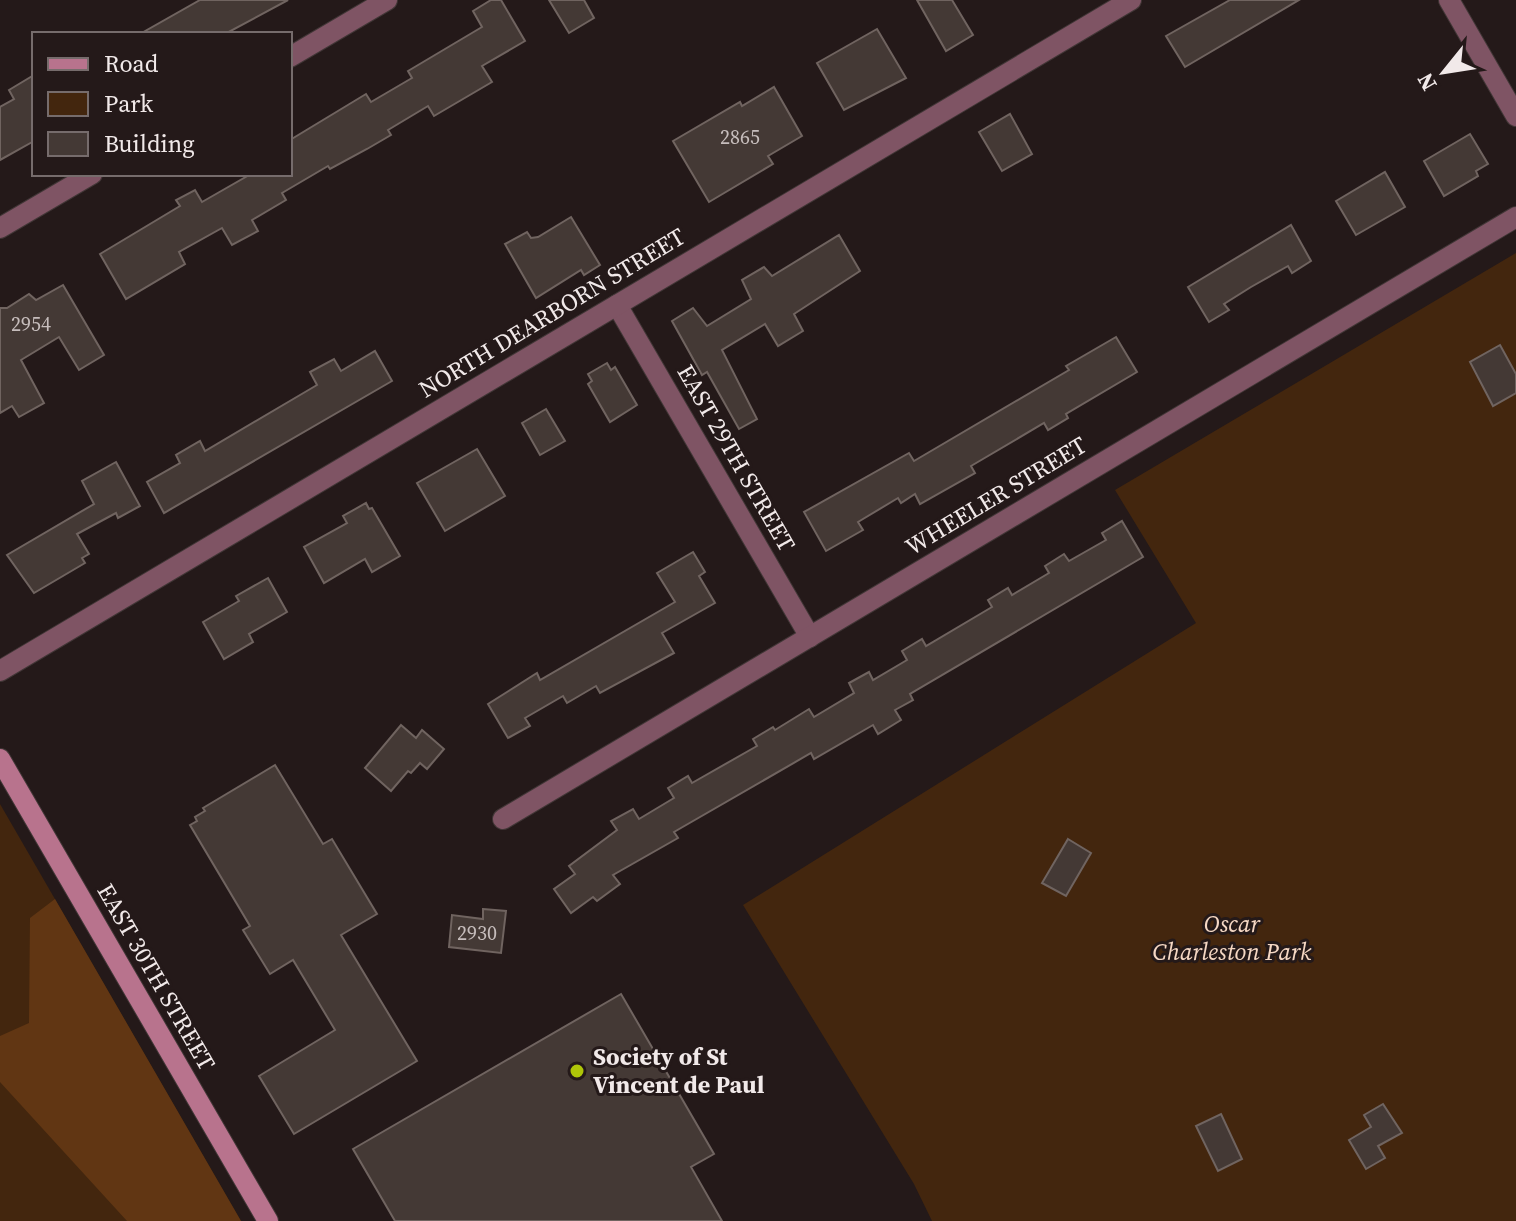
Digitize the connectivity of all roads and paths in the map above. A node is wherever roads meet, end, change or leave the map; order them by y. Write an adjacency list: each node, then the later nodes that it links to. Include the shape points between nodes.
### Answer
1 (387, 0): 4 (street)
2 (1131, 0): 9 (street, NORTH DEARBORN STREET)
3 (1449, 0): 5 (street)
4 (292, 56)
5 (1516, 116)
6 (89, 176): 8 (street)
7 (1516, 217): 10 (street, WHEELER STREET)
8 (0, 228)
9 (617, 305): 10 (street, EAST 29TH STREET); 11 (street, NORTH DEARBORN STREET)
10 (810, 637): 13 (street, WHEELER STREET)
11 (0, 671)
12 (0, 759): 14 (main road, EAST 30TH STREET)
13 (503, 819)
14 (268, 1221)

